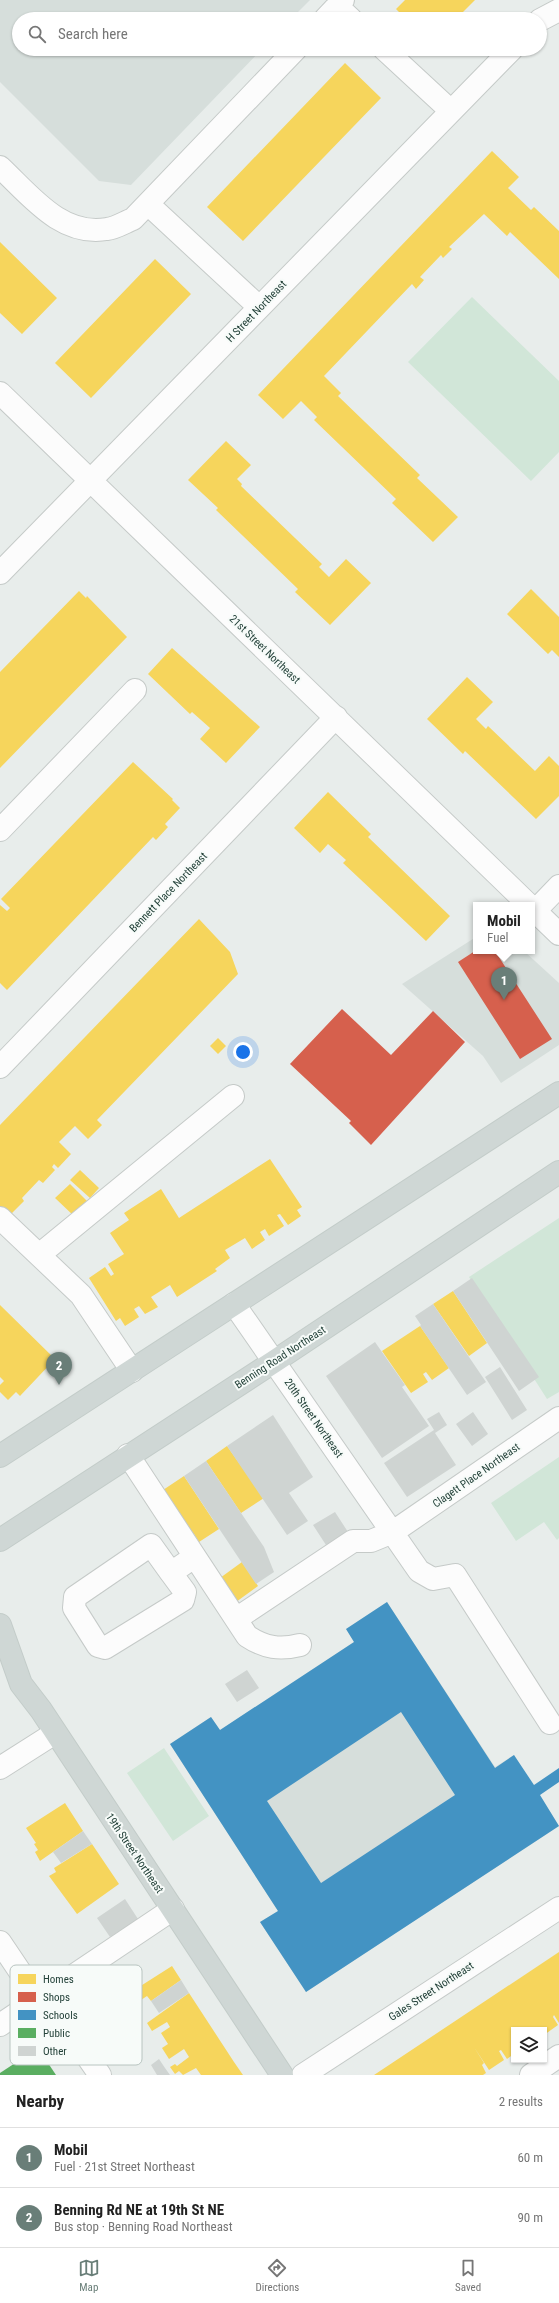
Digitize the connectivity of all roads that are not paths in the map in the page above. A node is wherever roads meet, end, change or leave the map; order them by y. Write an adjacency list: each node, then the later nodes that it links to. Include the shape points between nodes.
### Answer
1 (289, 56): 6 (street)
2 (392, 56): 4 (street)
3 (505, 56): 4 (street, H Street Northeast)
4 (451, 111): 7 (street, H Street Northeast)
5 (0, 167): 6 (street, via 57,220 79,229 107,229 133,219)
6 (149, 205): 7 (street)
7 (259, 307): 9 (street, H Street Northeast)
8 (0, 393): 9 (street, 21st Street Northeast)
9 (90, 480): 10 (street, H Street Northeast); 12 (street, 21st Street Northeast)
10 (0, 573)
11 (135, 690): 13 (street)
12 (336, 717): 15 (street, 21st Street Northeast); 19 (street, Bennett Place Northeast)
13 (0, 830)
14 (559, 886): 16 (street)
15 (526, 902)
16 (535, 906)
17 (535, 911): 18 (street, 21st Street Northeast)
18 (559, 934)
19 (0, 1067)
20 (559, 1093): 25 (main road)
21 (234, 1096): 24 (street)
22 (559, 1172): 26 (main road, Benning Road Northeast)
23 (0, 1218): 24 (street)
24 (39, 1255): 27 (street, via 81,1295)
25 (234, 1304): 26 (street, 20th Street Northeast); 27 (main road)
26 (275, 1361): 29 (main road, Benning Road Northeast); 31 (street, 20th Street Northeast)
27 (132, 1371): 30 (main road)
28 (559, 1418): 31 (street, Clagett Place Northeast)
29 (128, 1455): 32 (main road, Benning Road Northeast); 33 (street)
30 (0, 1456)
31 (392, 1532): 35 (street, Clagett Place Northeast, via 371,1541 353,1542); 40 (street, 20th Street Northeast, via 419,1571 433,1579 455,1575)
32 (0, 1540)
33 (194, 1557): 34 (street); 35 (street)
34 (171, 1573): 34 (street, via 185,1592 183,1600 105,1648 98,1646 74,1608 75,1597 151,1545)
35 (236, 1619): 37 (street, via 247,1636 260,1645 287,1648)
36 (0, 1625): 39 (main road, 19th Street Northeast)
37 (300, 1644)
38 (0, 1658): 39 (main road)
39 (21, 1684): 41 (main road, 19th Street Northeast)
40 (550, 1723)
41 (55, 1733): 42 (street); 44 (main road, 19th Street Northeast)
42 (0, 1768)
43 (559, 1908): 54 (street, Gales Street Northeast)
44 (173, 1909): 47 (street); 53 (main road, 19th Street Northeast)
45 (0, 1942): 46 (street)
46 (17, 1965)
47 (91, 1965)
48 (10, 2019): 49 (street)
49 (0, 2025)
50 (559, 2056): 55 (street)
51 (92, 2065): 52 (street)
52 (100, 2075)
53 (282, 2075)
54 (303, 2075)
55 (531, 2075)

